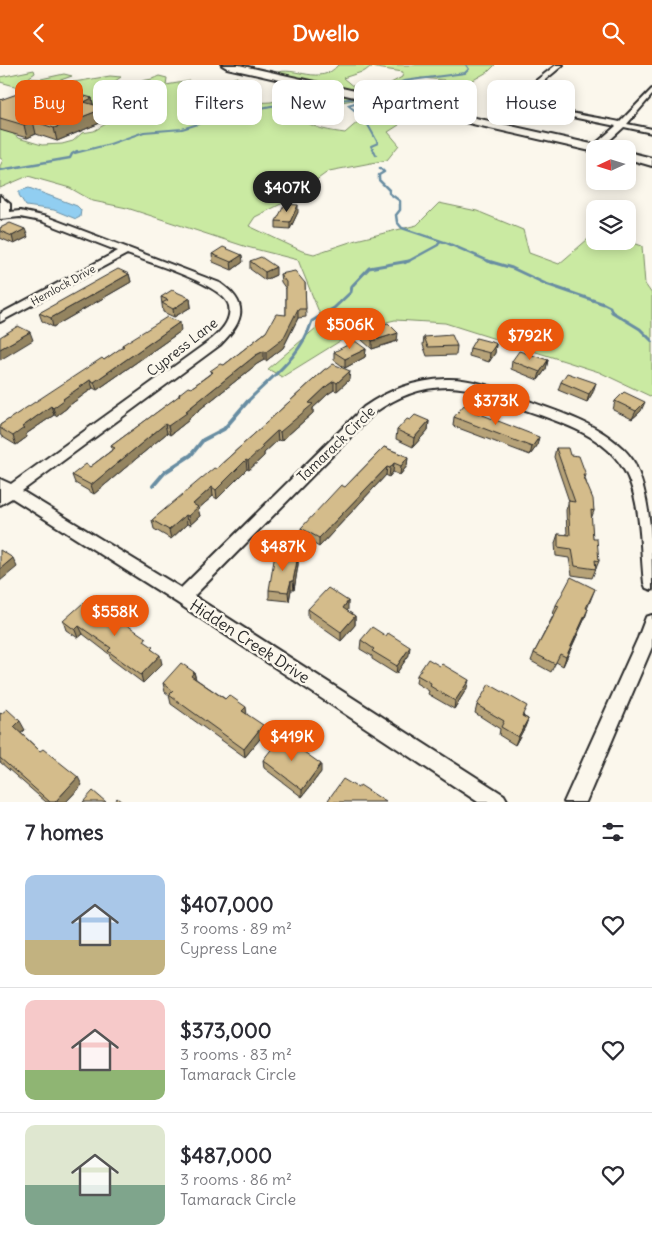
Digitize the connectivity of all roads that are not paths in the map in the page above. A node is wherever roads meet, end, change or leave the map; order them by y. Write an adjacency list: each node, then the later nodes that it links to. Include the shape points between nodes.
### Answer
1 (227, 65): 7 (street)
2 (560, 65): 4 (street, via 526,91 524,94 528,100 546,109)
3 (652, 91): 4 (street)
4 (622, 125): 5 (street); 6 (street)
5 (652, 131)
6 (606, 140)
7 (586, 147)
8 (636, 158): 9 (street)
9 (652, 161)
10 (0, 199): 11 (street, via 5,204)
11 (2, 215): 12 (street, Cypress Lane, via 20,214 44,219)
12 (125, 251): 13 (street, Hemlock Drive); 14 (street, Cypress Lane, via 228,292 236,309 232,326 216,342)
13 (0, 319)
14 (4, 492): 16 (street, Hidden Creek Drive)
15 (652, 583): 16 (street, Tamarack Circle, via 640,486 628,463 610,444 576,424 479,387 448,383 410,388 388,396 374,406)
16 (182, 597): 18 (street, Hidden Creek Drive)
17 (652, 622): 19 (street)
18 (497, 802)
19 (575, 802)

